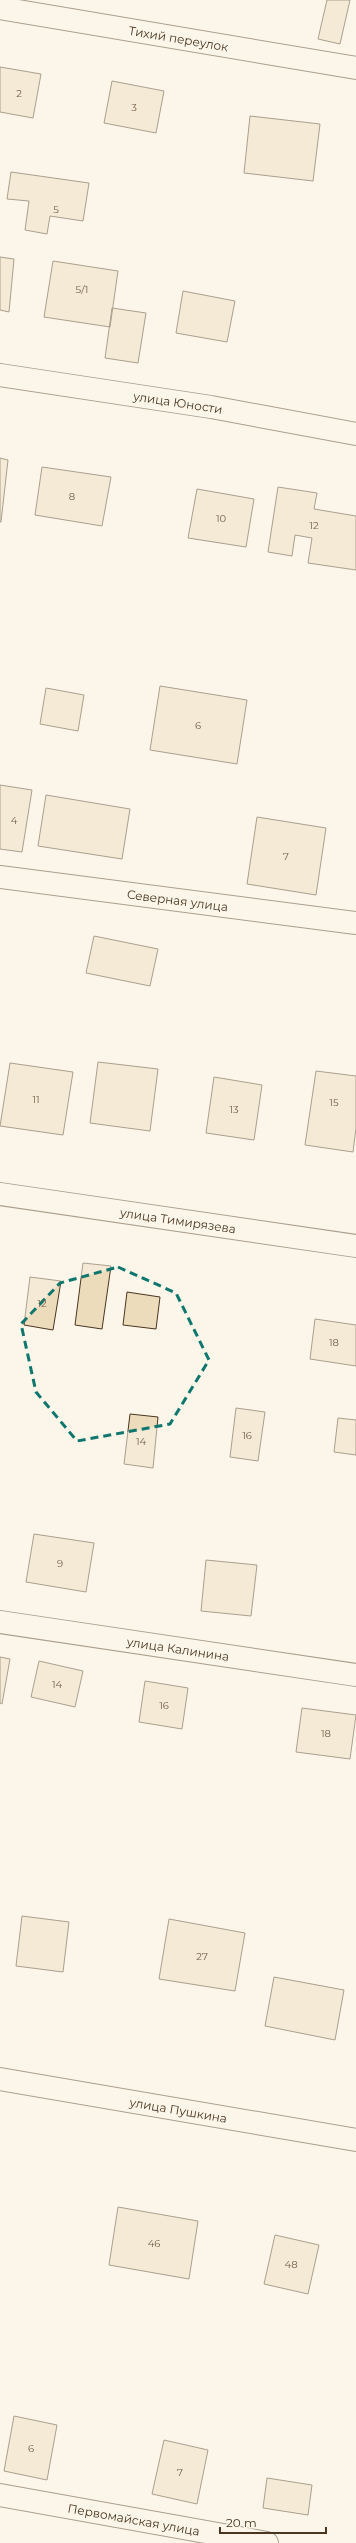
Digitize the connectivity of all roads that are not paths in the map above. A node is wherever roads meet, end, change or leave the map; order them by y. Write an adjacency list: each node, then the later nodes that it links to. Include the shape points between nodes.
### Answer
1 (0, 8): 2 (street, Тихий переулок)
2 (356, 68)
3 (0, 375): 4 (street, улица Юности, via 211,407)
4 (356, 434)
5 (0, 877): 6 (street, Северная улица)
6 (356, 923)
7 (0, 1194): 8 (street, улица Тимирязева)
8 (356, 1246)
9 (0, 1622): 10 (street, улица Калинина)
10 (356, 1676)
11 (0, 2079): 12 (street, улица Пушкина)
12 (356, 2140)
13 (0, 2495): 14 (street, Первомайская улица)
14 (267, 2543)

